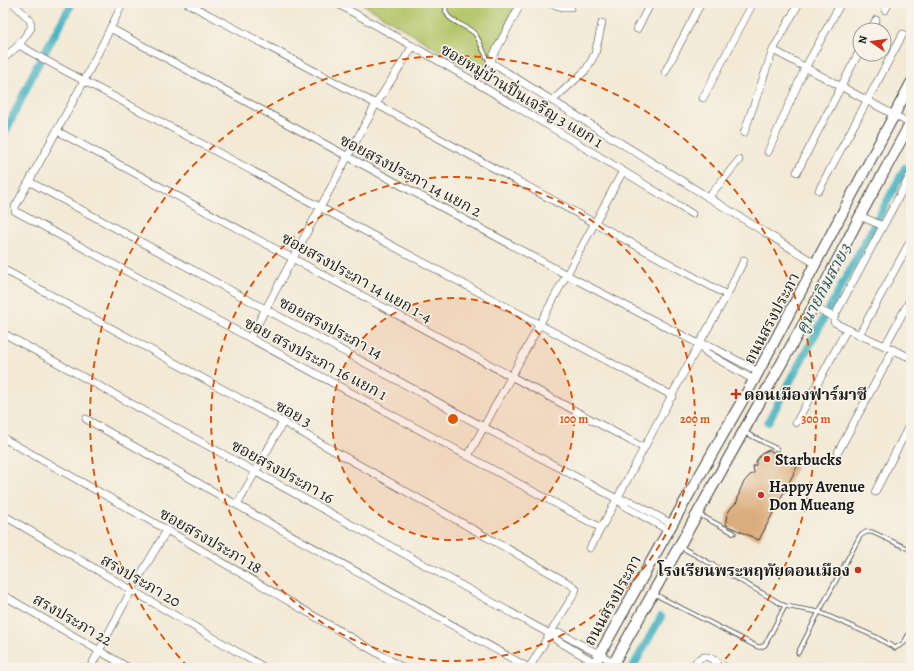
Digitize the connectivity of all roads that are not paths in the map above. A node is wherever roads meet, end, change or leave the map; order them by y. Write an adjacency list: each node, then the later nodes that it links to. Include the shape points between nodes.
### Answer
1 (13, 3): 20 (street, via 31,24)
2 (123, 3): 17 (street)
3 (187, 3): 34 (street)
4 (336, 3): 21 (street, ซอยหมู่บ้านปิ่นเจริญ 3 แยก 1)
5 (447, 3): 24 (lane, via 447,16 475,34)
6 (521, 3): 24 (street)
7 (549, 3): 14 (street)
8 (651, 3): 18 (street)
9 (701, 3): 27 (street)
10 (753, 3): 31 (street)
11 (799, 3): 22 (street)
12 (841, 3): 26 (street)
13 (889, 3): 15 (street)
14 (571, 7)
15 (885, 10)
16 (602, 23): 33 (street, via 595,54 586,70)
17 (110, 28): 28 (street); 40 (street, ซอยสรงประภา 14 แยก 2)
18 (637, 29)
19 (902, 34): 32 (street)
20 (19, 45): 23 (street); 28 (street)
21 (413, 46): 34 (street); 42 (street, ซอยหมู่บ้านปิ่นเจริญ 3 แยก 1)
22 (773, 50): 26 (street); 38 (street)
23 (3, 59)
24 (490, 62): 33 (street)
25 (854, 62): 30 (street)
26 (806, 68): 30 (street); 39 (street)
27 (665, 72)
28 (84, 81): 37 (street); 48 (street)
29 (911, 83): 35 (main road, ถนนสรงประภา)
30 (841, 87): 32 (street); 43 (street)
31 (703, 98)
32 (867, 100): 35 (street); 46 (street)
33 (552, 101): 47 (street)
34 (376, 104): 40 (street); 51 (street)
35 (894, 115): 36 (street); 56 (main road, ถนนสรงประภา)
36 (911, 123): 50 (main road, ถนนสรงประภา)
37 (57, 131): 45 (street); 54 (street, ซอยสรงประภา 14 แยก 1-4)
38 (744, 133)
39 (768, 152)
40 (348, 157): 48 (street); 58 (street, ซอยสรงประภา 14 แยก 2)
41 (739, 160): 47 (street)
42 (623, 171): 49 (street, ซอยหมู่บ้านปิ่นเจริญ 3 แยก 1); 51 (street)
43 (797, 172)
44 (911, 174): 52 (street)
45 (30, 182): 61 (street, ซอยสรงประภา 14); 68 (street, ซอย สรงประภา 16 แยก 1, via 15,207 17,214)
46 (819, 190)
47 (708, 198): 56 (street)
48 (321, 208): 54 (street); 64 (street)
49 (692, 214)
50 (860, 216): 52 (street); 62 (main road, ถนนสรงประภา)
51 (594, 223): 58 (street); 59 (street)
52 (881, 226): 63 (street)
53 (911, 240): 67 (street)
54 (294, 258): 61 (street); 74 (street, ซอยสรงประภา 14 แยก 1-4)
55 (744, 260): 59 (street)
56 (816, 264): 73 (main road, ถนนสรงประภา)
57 (3, 269): 77 (street, ซอย 3)
58 (566, 275): 64 (street); 69 (street, ซอยสรงประภา 14 แยก 2)
59 (727, 295): 69 (street)
60 (911, 298): 70 (street)
61 (266, 308): 68 (street); 80 (street, ซอยสรงประภา 14)
62 (816, 308): 63 (street); 81 (main road, ถนนสรงประภา)
63 (831, 315): 65 (street, via 834,322)
64 (540, 324): 74 (street); 75 (street)
65 (847, 329): 67 (street); 79 (street)
66 (3, 333): 87 (street, ซอยสรงประภา 16)
67 (859, 335): 70 (street)
68 (250, 338): 86 (street, ซอย สรงประภา 16 แยก 1)
69 (699, 344): 73 (street, ซอยสรงประภา 14 แยก 2, via 706,353); 75 (street)
70 (885, 346): 71 (street)
71 (893, 350): 72 (street); 85 (street)
72 (907, 356)
73 (756, 376): 93 (main road, ถนนสรงประภา)
74 (511, 377): 80 (street); 83 (street, ซอยสรงประภา 14 แยก 1-4)
75 (673, 396): 83 (street)
76 (86, 419): 90 (street)
77 (282, 422): 87 (street); 106 (street, ซอย 3, via 570,584 576,589)
78 (911, 422): 88 (street)
79 (796, 423)
80 (485, 427): 86 (street); 89 (street, ซอยสรงประภา 14)
81 (743, 431): 84 (lane); 91 (main road, ถนนสรงประภา)
82 (3, 438): 95 (street, ซอยสรงประภา 18)
83 (644, 448): 89 (street)
84 (777, 448)
85 (838, 452)
86 (468, 456): 94 (street, ซอย สรงประภา 16 แยก 1)
87 (256, 472): 90 (street); 106 (street, ซอยสรงประภา 16)
88 (875, 492)
89 (617, 500): 93 (street, ซอยสรงประภา 14, via 626,507); 94 (street)
90 (237, 505): 115 (street)
91 (698, 513): 96 (lane); 97 (main road, ถนนสรงประภา)
92 (3, 515): 100 (street, สรงประภา 20)
93 (670, 527): 109 (main road, ถนนสรงประภา)
94 (601, 528): 98 (street)
95 (167, 530): 100 (street); 114 (street, ซอยสรงประภา 18)
96 (734, 533)
97 (679, 546): 101 (main road, ถนนสรงประภา); 103 (lane)
98 (590, 548)
99 (911, 550): 104 (lane, via 872,532 860,536)
100 (131, 591): 107 (street); 113 (street, สรงประภา 20)
101 (653, 594): 103 (lane, via 761,648); 110 (main road, ถนนสรงประภา)
102 (3, 595): 107 (street, สรงประภา 22)
103 (785, 606): 104 (lane)
104 (819, 612): 105 (lane, via 895,648 904,643); 108 (lane)
105 (911, 630)
106 (550, 634): 109 (street, ซอยสรงประภา 16, via 555,640); 115 (street)
107 (100, 651): 111 (street); 112 (street, สรงประภา 22)
108 (798, 653)
109 (596, 662): 110 (street); 116 (street)
110 (613, 665)
111 (90, 668)
112 (129, 668)
113 (265, 668)
114 (403, 668)
115 (529, 668)
116 (604, 668)
117 (692, 668): 118 (street, via 696,660 702,656)
118 (727, 668)

